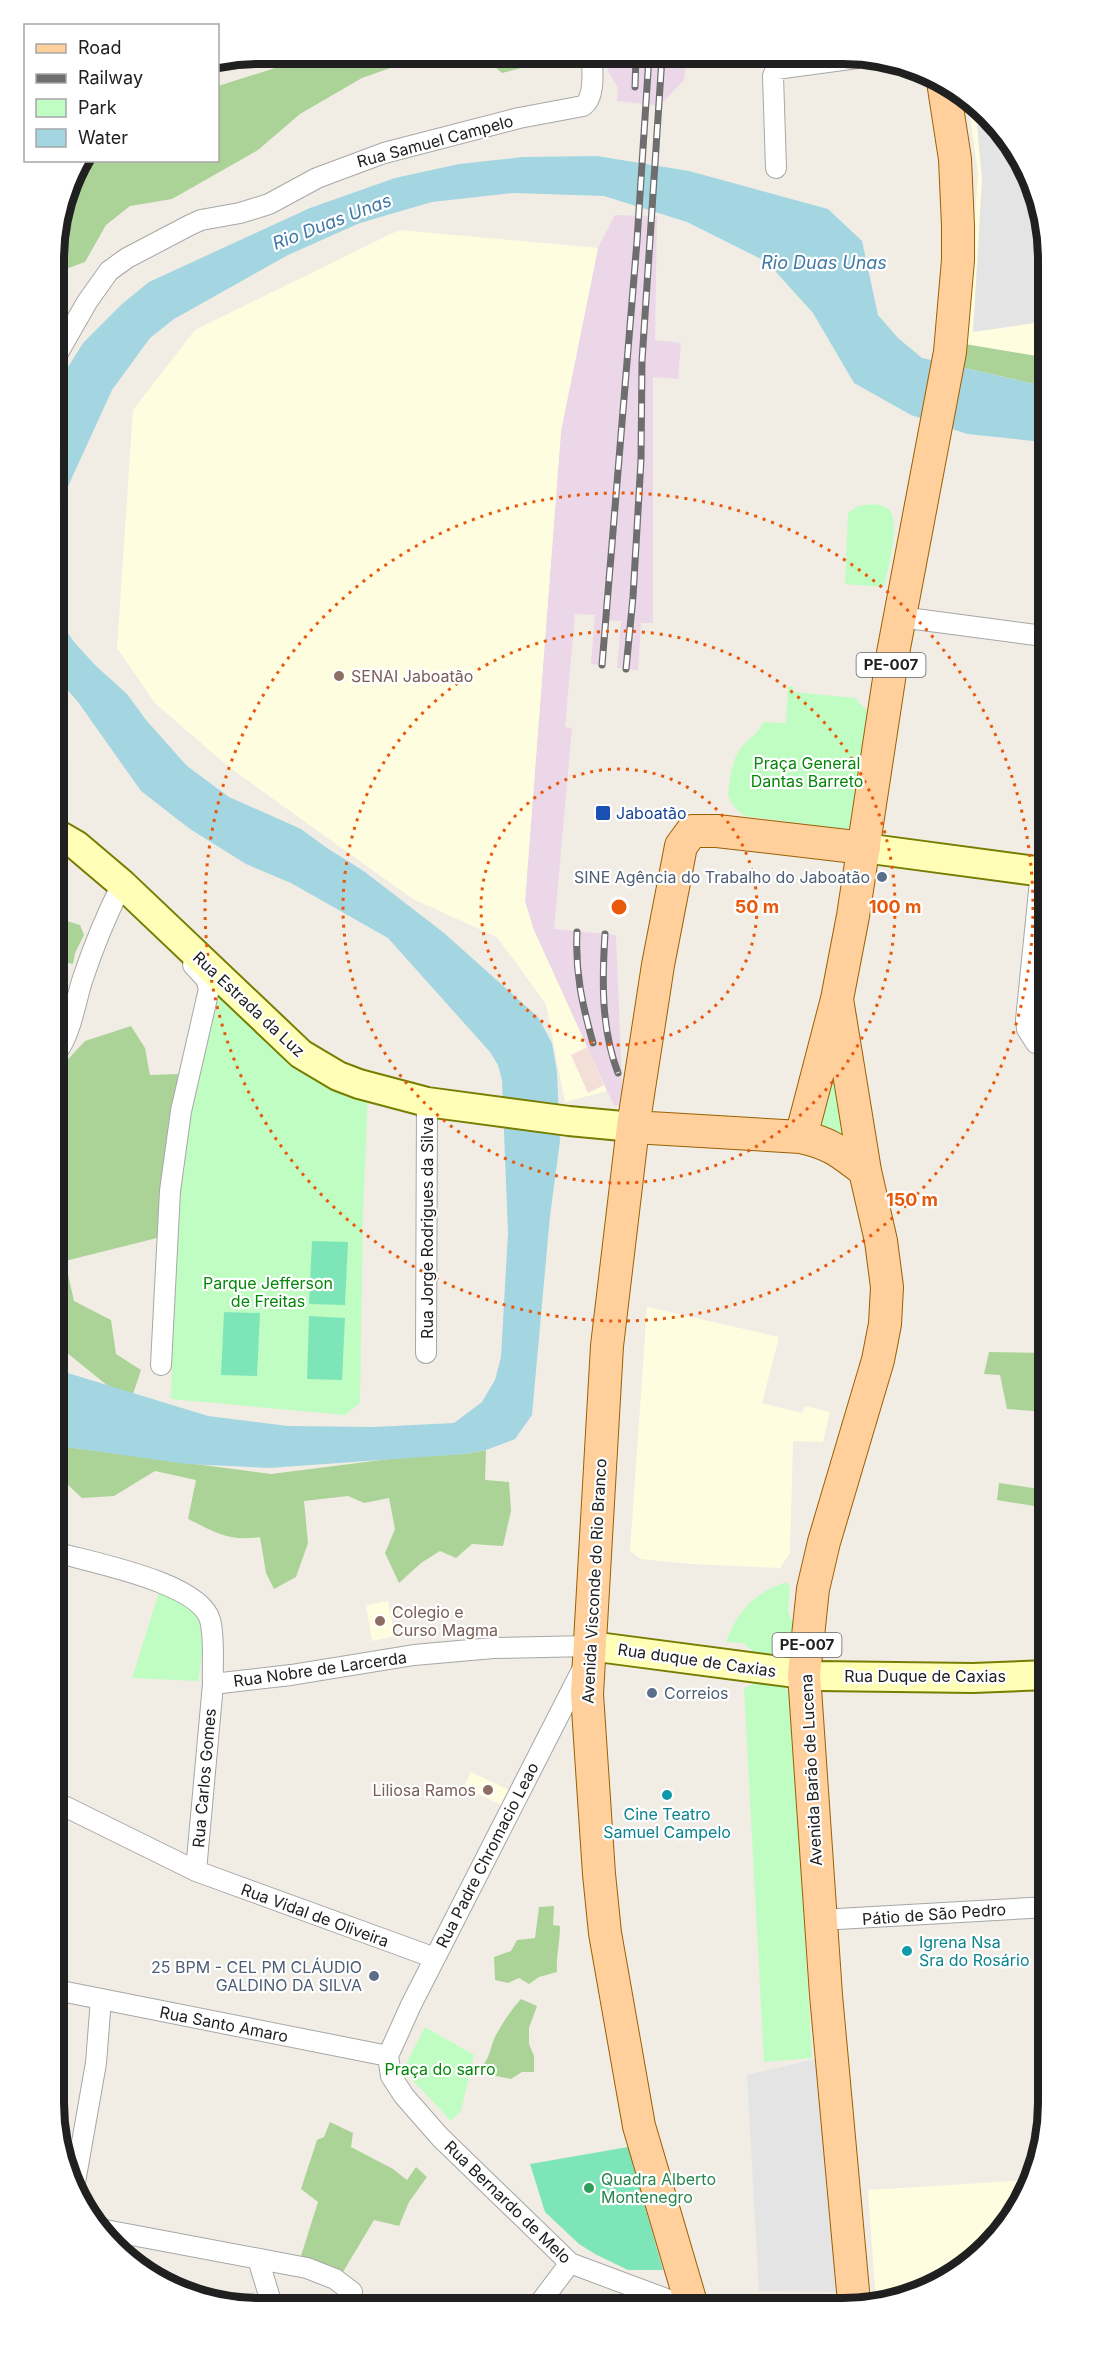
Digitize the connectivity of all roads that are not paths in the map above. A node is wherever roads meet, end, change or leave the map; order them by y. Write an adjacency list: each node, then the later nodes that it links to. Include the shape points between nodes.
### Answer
1 (592, 64): 5 (street, Rua Samuel Campelo, via 591,93 583,106 519,118 384,153 317,178 269,204 201,220 127,258 109,271)
2 (813, 64): 4 (street, via 777,69 773,76)
3 (945, 94): 6 (main road, Avenida Barão de Lucena / PE-007, via 955,159 958,260 950,352)
4 (776, 168)
5 (65, 341)
6 (900, 617): 7 (street); 9 (main road, Avenida Barão de Lucena / PE-007)
7 (1038, 635)
8 (65, 838): 11 (main road, Rua Estrada da Luz)
9 (864, 848): 10 (main road); 14 (main road, Avenida Barão de Lucena); 18 (main road, Avenida Visconde do Rio Branco, via 717,831 692,831 687,836 679,856 658,965)
10 (1038, 871)
11 (122, 884): 13 (main road, Rua Estrada da Luz); 15 (street, via 99,932)
12 (1038, 916): 16 (street, via 1026,1020 1027,1029)
13 (185, 945): 17 (main road, Rua Estrada da Luz, via 301,1054 359,1084); 22 (street, via 186,957 206,979 209,989 181,1111 170,1191)
14 (837, 999): 19 (main road, Avenida Barão de Lucena); 20 (main road, Avenida Barão de Lucena / PE-007)
15 (65, 1038)
16 (1038, 1043)
17 (427, 1102): 18 (main road, Rua Estrada da Luz); 21 (street, Rua Jorge Rodrigues da Silva)
18 (633, 1127): 19 (main road); 24 (main road, Avenida Visconde do Rio Branco, via 607,1346)
19 (801, 1137): 20 (main road, via 831,1145)
20 (865, 1171): 25 (main road, Avenida Barão de Lucena / PE-007, via 884,1263 885,1324 813,1589)
21 (426, 1353)
22 (161, 1365)
23 (64, 1554): 27 (street, Rua Nobre de Larcerda, via 164,1583 199,1603 210,1621)
24 (589, 1651): 25 (main road, Rua duque de Caxias); 27 (street, Rua Nobre de Larcerda, via 494,1648); 32 (street, Rua Padre Chromacio Leao); 44 (main road, Avenida Visconde do Rio Branco, via 587,1694 605,1933 639,2126)
25 (804, 1674): 26 (main road, Rua Duque de Caxias, via 973,1678); 31 (main road, Avenida Barão de Lucena / PE-007)
26 (1038, 1675)
27 (213, 1684): 29 (street, Rua Carlos Gomes)
28 (64, 1806): 29 (street, Rua Vidal de Oliveira)
29 (196, 1871): 32 (street, Rua Vidal de Oliveira)
30 (1038, 1908): 31 (street, Pátio de São Pedro)
31 (820, 1920): 45 (main road, Avenida Barão de Lucena / PE-007)
32 (435, 1958): 35 (street, Rua Padre Chromacio Leao)
33 (64, 1992): 34 (street, Rua Santo Amaro)
34 (101, 1999): 35 (street, Rua Santo Amaro); 36 (street, via 96,2063)
35 (388, 2056): 39 (street, Rua Bernardo de Melo, via 397,2087 440,2138)
36 (77, 2172)
37 (112, 2231): 38 (street)
38 (258, 2259): 40 (street, via 307,2268 335,2279); 41 (street)
39 (570, 2263): 42 (street); 43 (street, Rua Bernardo de Melo)
40 (352, 2292)
41 (270, 2298)
42 (544, 2298)
43 (664, 2298)
44 (690, 2298)
45 (854, 2298)

